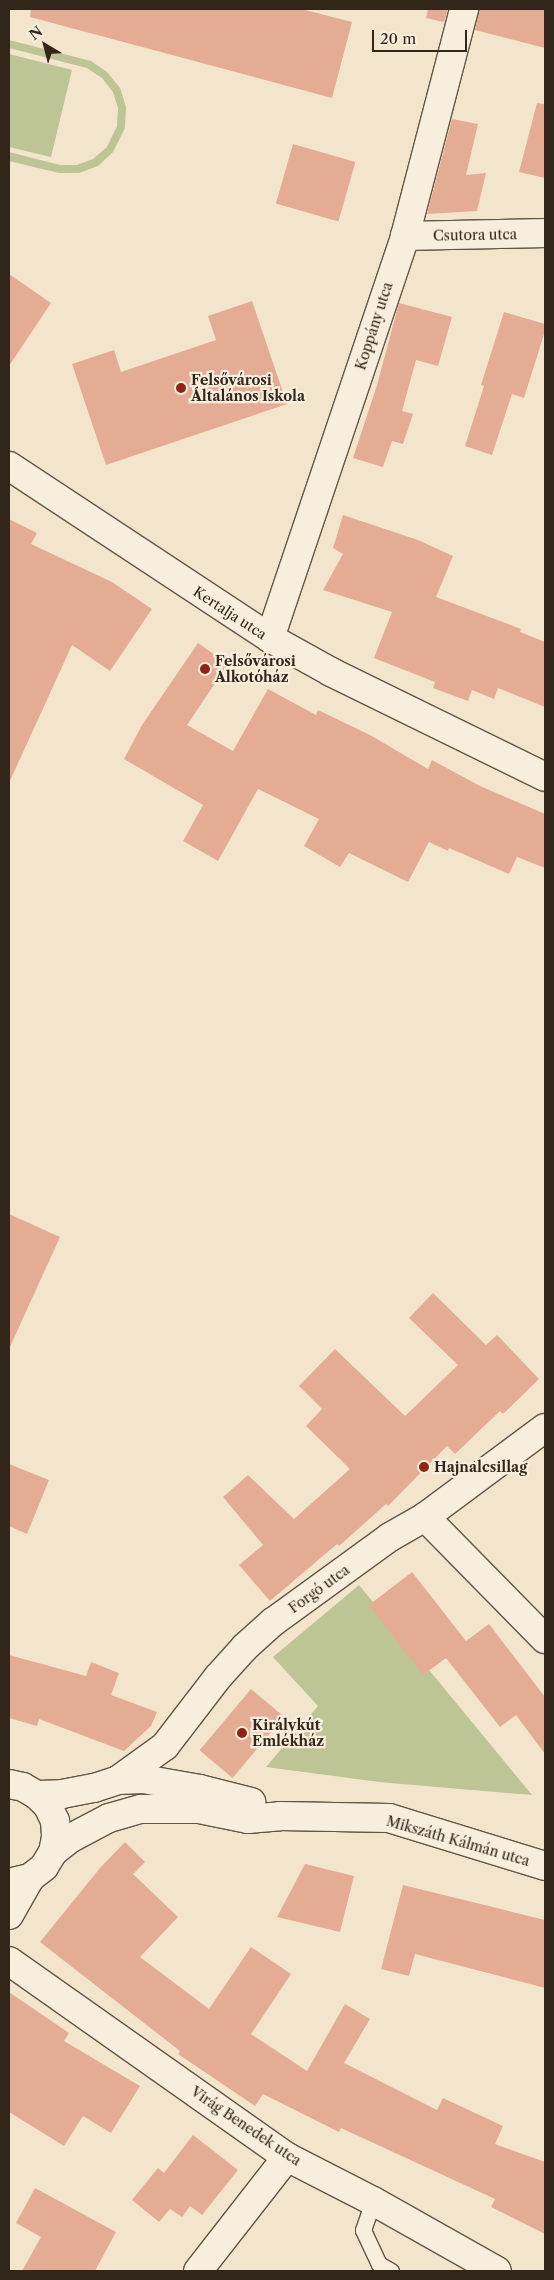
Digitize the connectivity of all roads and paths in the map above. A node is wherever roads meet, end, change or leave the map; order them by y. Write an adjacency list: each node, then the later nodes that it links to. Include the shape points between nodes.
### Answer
1 (464, 9): 3 (street, Koppány utca)
2 (545, 233): 3 (street, Csutora utca)
3 (404, 236): 5 (street, Koppány utca)
4 (9, 466): 5 (street, Kertalja utca)
5 (270, 638): 6 (street, Kertalja utca)
6 (545, 777)
7 (545, 1428): 8 (street, Forgó utca)
8 (425, 1517): 9 (street); 10 (street, Forgó utca, via 390,1537 273,1622 218,1677 165,1746)
9 (545, 1639)
10 (118, 1780): 12 (street, Mikszáth Kálmán utca, via 94,1788); 13 (street, Mikszáth Kálmán utca, via 143,1779 200,1789 254,1803)
11 (9, 1784): 12 (street)
12 (38, 1795): 14 (street, via 55,1821)
13 (280, 1816): 14 (street, Mikszáth Kálmán utca, via 248,1819 199,1809 141,1809 94,1824); 15 (street, Mikszáth Kálmán utca, via 389,1818)
14 (53, 1852): 16 (street, via 44,1867)
15 (545, 1866)
16 (19, 1881): 17 (street)
17 (9, 1915)
18 (9, 1961): 19 (street, Virág Benedek utca)
19 (287, 2157): 20 (street, Virág Benedek utca); 21 (street)
20 (373, 2201): 22 (lane, via 363,2230 379,2264); 23 (street, Virág Benedek utca)
21 (198, 2271)
22 (391, 2271)
23 (497, 2271)

